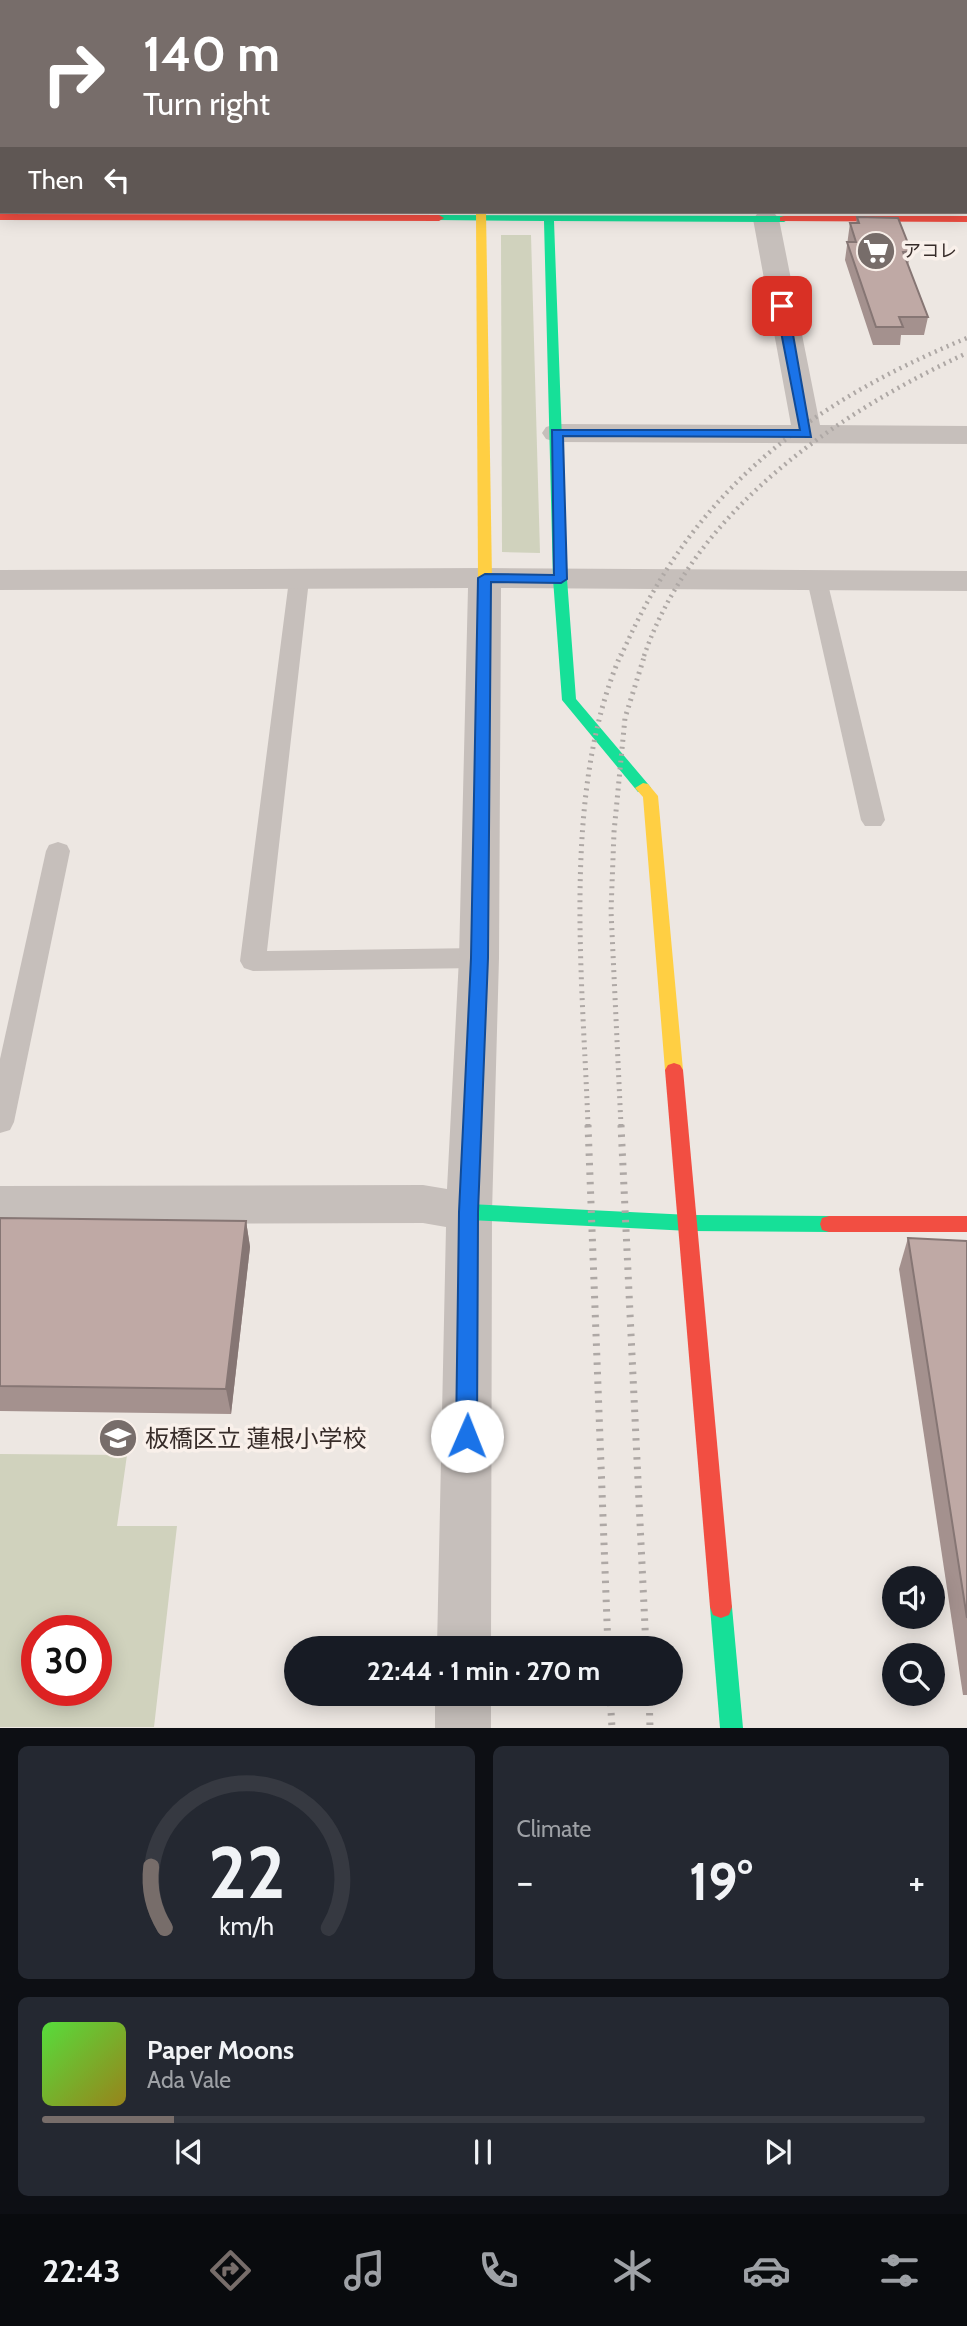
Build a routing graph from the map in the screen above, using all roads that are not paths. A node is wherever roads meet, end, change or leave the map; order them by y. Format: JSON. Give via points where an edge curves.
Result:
{"nodes":[{"id":1,"x":99,"y":214,"type":"edge"},
{"id":2,"x":481,"y":215,"type":"edge"},
{"id":3,"x":0,"y":217,"type":"edge"},
{"id":4,"x":549,"y":218,"type":"junction"},
{"id":5,"x":766,"y":219,"type":"junction"},
{"id":6,"x":967,"y":219,"type":"edge"},
{"id":7,"x":557,"y":433,"type":"junction"},
{"id":8,"x":807,"y":434,"type":"junction"},
{"id":9,"x":967,"y":435,"type":"edge"},
{"id":10,"x":485,"y":578,"type":"junction"},
{"id":11,"x":561,"y":579,"type":"junction"},
{"id":12,"x":0,"y":580,"type":"edge"},
{"id":13,"x":299,"y":580,"type":"junction"},
{"id":14,"x":817,"y":580,"type":"junction"},
{"id":15,"x":967,"y":581,"type":"edge"},
{"id":16,"x":873,"y":821,"type":"dead end"},
{"id":17,"x":58,"y":851,"type":"dead end"},
{"id":18,"x":479,"y":958,"type":"junction"},
{"id":19,"x":0,"y":1122,"type":"edge"},
{"id":20,"x":0,"y":1205,"type":"edge"},
{"id":21,"x":469,"y":1212,"type":"junction"},
{"id":22,"x":690,"y":1223,"type":"junction"},
{"id":23,"x":967,"y":1224,"type":"edge"},
{"id":24,"x":464,"y":1636,"type":"edge"},
{"id":25,"x":463,"y":1706,"type":"edge"},
{"id":26,"x":463,"y":1727,"type":"edge"},
{"id":27,"x":732,"y":1727,"type":"edge"}],
"edges":[{"from":1,"to":2,"type":"street"},
{"from":1,"to":3,"type":"street"},
{"from":2,"to":4,"type":"street"},
{"from":2,"to":10,"type":"street"},
{"from":4,"to":5,"type":"street"},
{"from":4,"to":7,"type":"street"},
{"from":5,"to":6,"type":"street"},
{"from":5,"to":8,"type":"street"},
{"from":7,"to":8,"type":"street"},
{"from":7,"to":11,"type":"street"},
{"from":8,"to":9,"type":"street"},
{"from":10,"to":11,"type":"street"},
{"from":10,"to":13,"type":"street"},
{"from":10,"to":18,"type":"street"},
{"from":11,"to":14,"type":"street"},
{"from":11,"to":22,"type":"street","via":[[569,700],[650,796]]},
{"from":12,"to":13,"type":"street"},
{"from":13,"to":18,"type":"lane","via":[[253,961]]},
{"from":14,"to":15,"type":"street"},
{"from":14,"to":16,"type":"lane"},
{"from":17,"to":19,"type":"lane"},
{"from":18,"to":21,"type":"street"},
{"from":20,"to":21,"type":"street","via":[[423,1204]]},
{"from":21,"to":22,"type":"street"},
{"from":21,"to":24,"type":"street"},
{"from":22,"to":23,"type":"street"},
{"from":22,"to":27,"type":"street"},
{"from":25,"to":26,"type":"street"}]}
